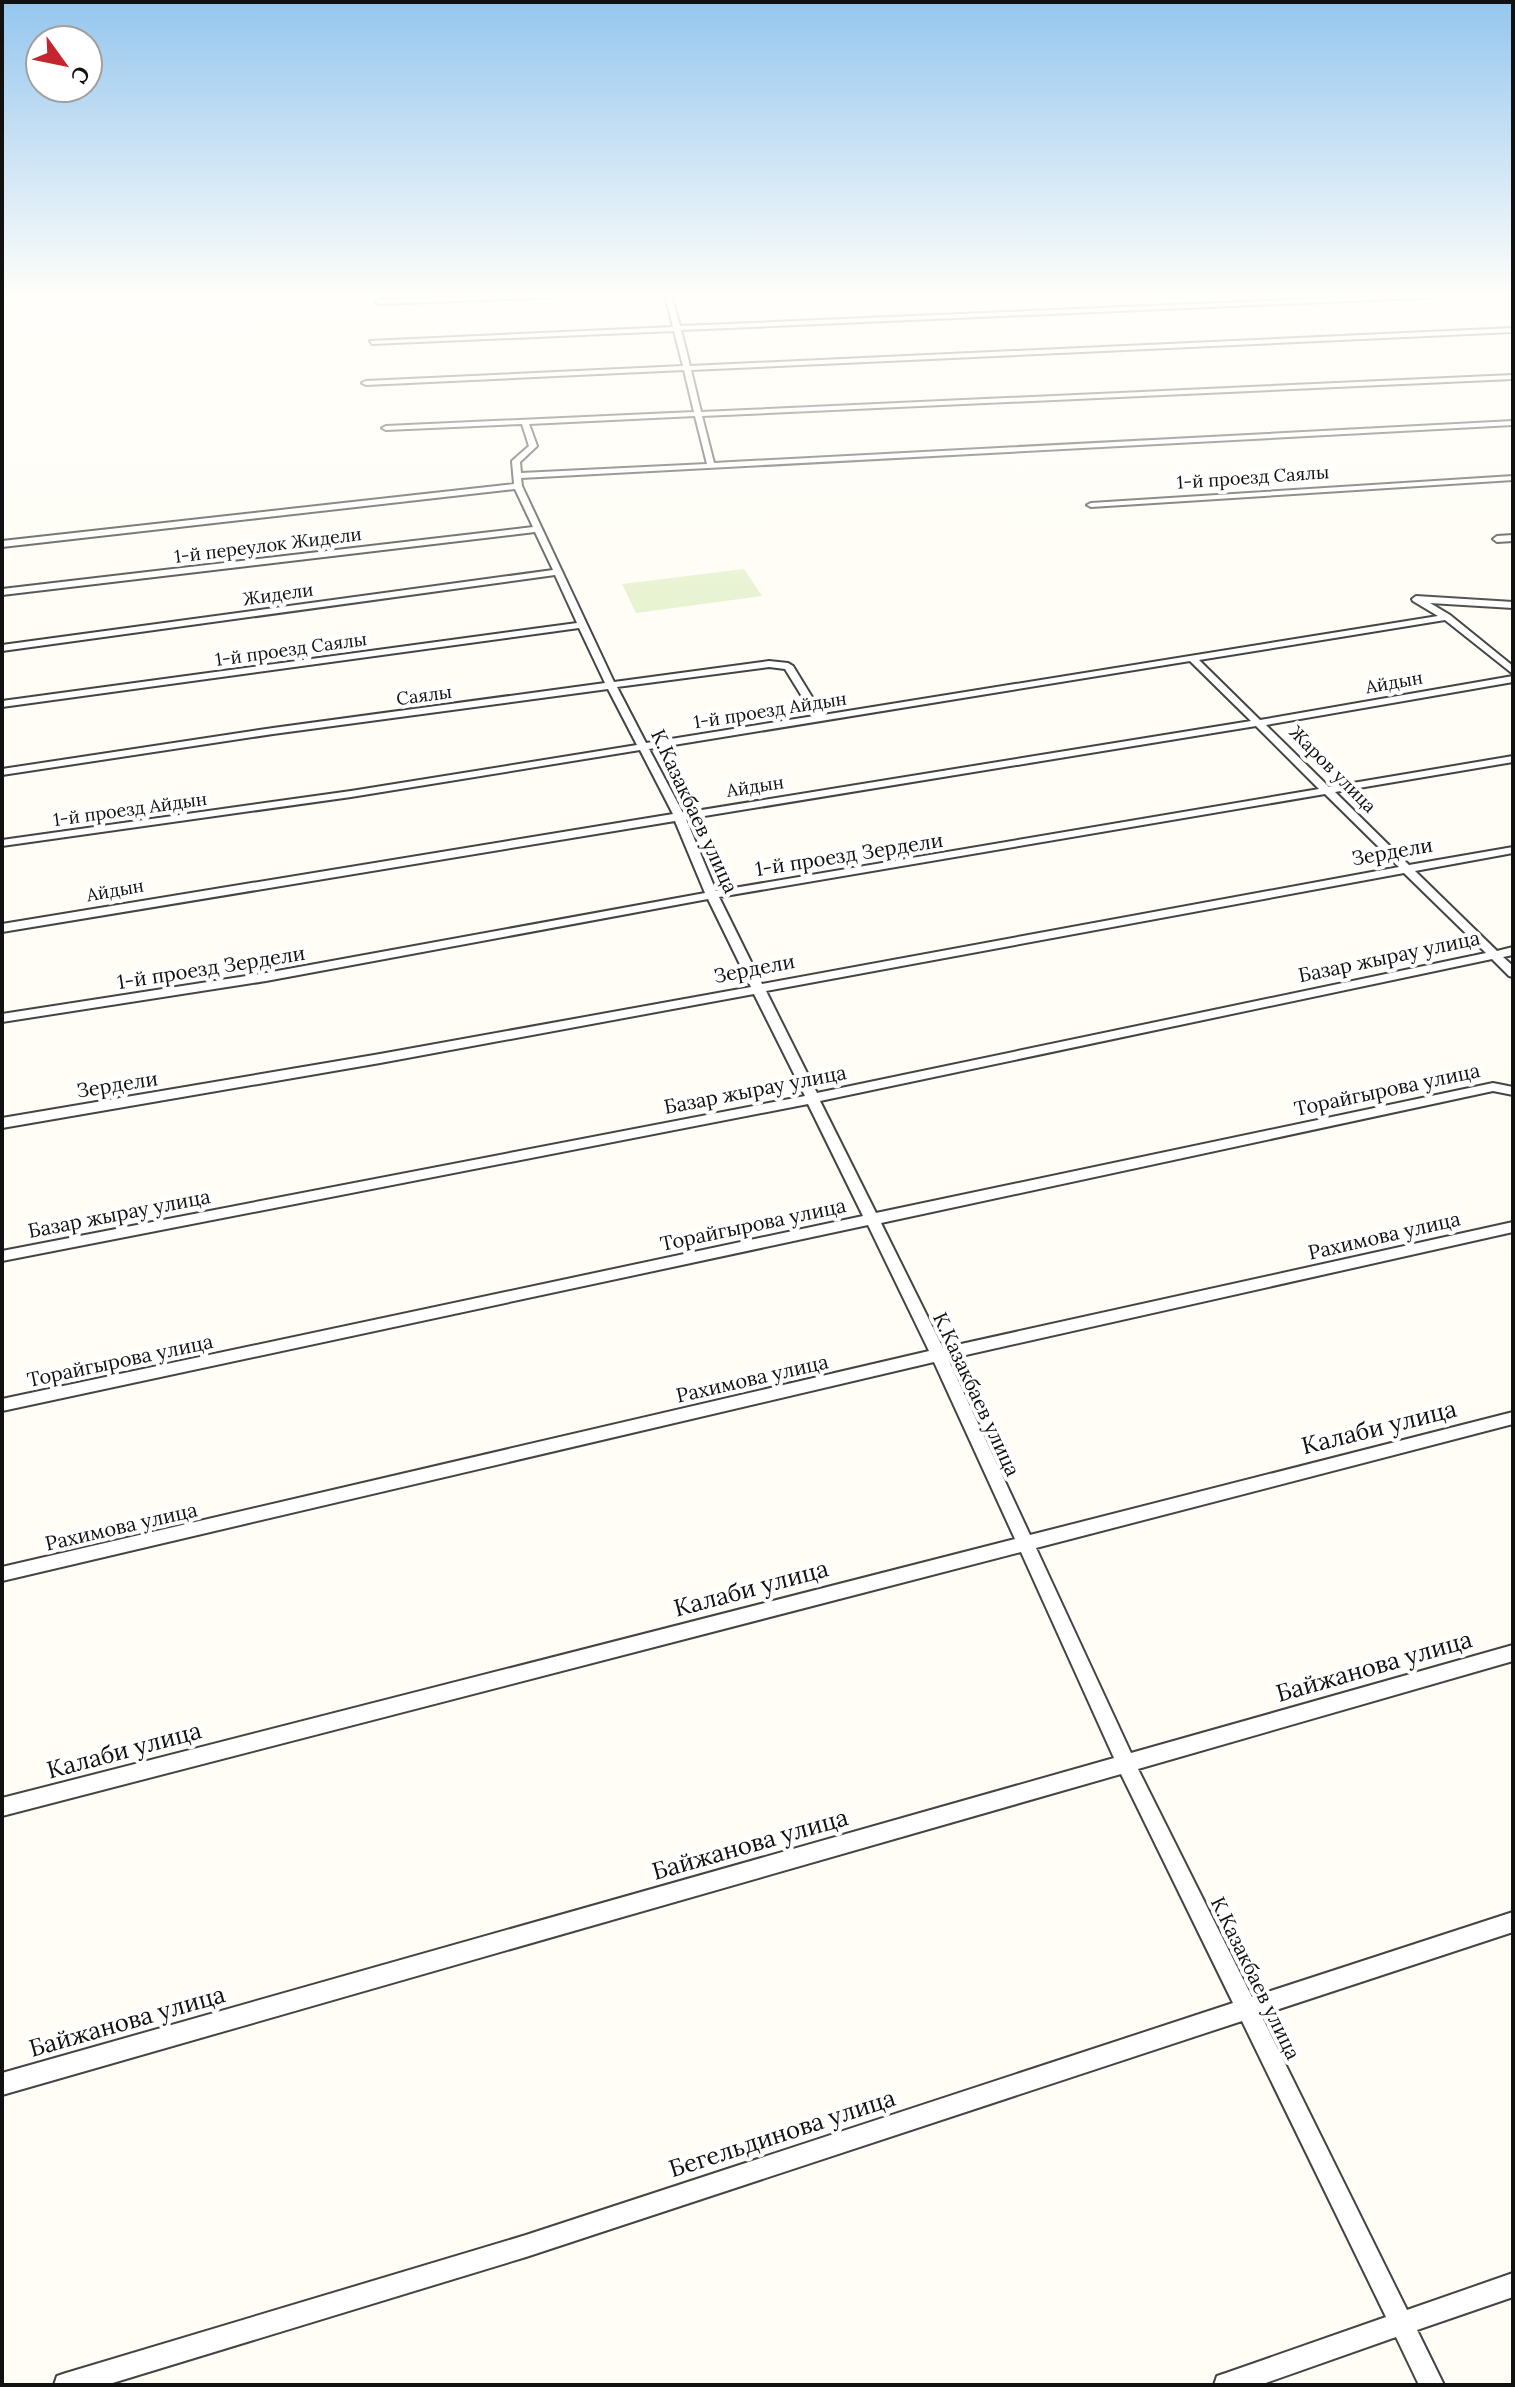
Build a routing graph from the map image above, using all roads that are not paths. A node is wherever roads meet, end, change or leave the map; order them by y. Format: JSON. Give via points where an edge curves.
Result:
{"nodes":[{"id":1,"x":694,"y":405,"type":"edge"},
{"id":2,"x":903,"y":405,"type":"edge"},
{"id":3,"x":697,"y":415,"type":"junction"},
{"id":4,"x":525,"y":423,"type":"junction"},
{"id":5,"x":1513,"y":423,"type":"edge"},
{"id":6,"x":386,"y":428,"type":"dead end"},
{"id":7,"x":711,"y":465,"type":"junction"},
{"id":8,"x":1513,"y":478,"type":"edge"},
{"id":9,"x":517,"y":481,"type":"junction"},
{"id":10,"x":1091,"y":505,"type":"dead end"},
{"id":11,"x":537,"y":529,"type":"junction"},
{"id":12,"x":1513,"y":538,"type":"edge"},
{"id":13,"x":1497,"y":539,"type":"dead end"},
{"id":14,"x":2,"y":544,"type":"edge"},
{"id":15,"x":558,"y":572,"type":"junction"},
{"id":16,"x":2,"y":592,"type":"edge"},
{"id":17,"x":1513,"y":605,"type":"edge"},
{"id":18,"x":1447,"y":617,"type":"junction"},
{"id":19,"x":583,"y":625,"type":"junction"},
{"id":20,"x":2,"y":648,"type":"edge"},
{"id":21,"x":1195,"y":661,"type":"junction"},
{"id":22,"x":1513,"y":671,"type":"edge"},
{"id":23,"x":1513,"y":679,"type":"edge"},
{"id":24,"x":610,"y":684,"type":"junction"},
{"id":25,"x":2,"y":704,"type":"edge"},
{"id":26,"x":821,"y":719,"type":"junction"},
{"id":27,"x":1262,"y":724,"type":"junction"},
{"id":28,"x":642,"y":746,"type":"junction"},
{"id":29,"x":1513,"y":759,"type":"edge"},
{"id":30,"x":2,"y":772,"type":"edge"},
{"id":31,"x":1328,"y":791,"type":"junction"},
{"id":32,"x":679,"y":816,"type":"junction"},
{"id":33,"x":2,"y":843,"type":"edge"},
{"id":34,"x":1513,"y":850,"type":"edge"},
{"id":35,"x":1408,"y":868,"type":"junction"},
{"id":36,"x":712,"y":895,"type":"junction"},
{"id":37,"x":2,"y":928,"type":"edge"},
{"id":38,"x":1513,"y":951,"type":"edge"},
{"id":39,"x":1494,"y":955,"type":"junction"},
{"id":40,"x":1513,"y":973,"type":"edge"},
{"id":41,"x":757,"y":987,"type":"junction"},
{"id":42,"x":2,"y":1018,"type":"edge"},
{"id":43,"x":1513,"y":1091,"type":"edge"},
{"id":44,"x":811,"y":1099,"type":"junction"},
{"id":45,"x":2,"y":1123,"type":"edge"},
{"id":46,"x":869,"y":1220,"type":"junction"},
{"id":47,"x":1513,"y":1227,"type":"edge"},
{"id":48,"x":2,"y":1256,"type":"edge"},
{"id":49,"x":939,"y":1355,"type":"junction"},
{"id":50,"x":2,"y":1405,"type":"edge"},
{"id":51,"x":1513,"y":1418,"type":"edge"},
{"id":52,"x":1024,"y":1541,"type":"junction"},
{"id":53,"x":2,"y":1574,"type":"edge"},
{"id":54,"x":1513,"y":1653,"type":"edge"},
{"id":55,"x":1126,"y":1764,"type":"junction"},
{"id":56,"x":2,"y":1807,"type":"edge"},
{"id":57,"x":1513,"y":1922,"type":"edge"},
{"id":58,"x":1248,"y":2006,"type":"junction"},
{"id":59,"x":2,"y":2084,"type":"edge"},
{"id":60,"x":1513,"y":2285,"type":"edge"},
{"id":61,"x":1405,"y":2325,"type":"junction"},
{"id":62,"x":66,"y":2385,"type":"edge"},
{"id":63,"x":1226,"y":2385,"type":"edge"},
{"id":64,"x":1432,"y":2385,"type":"edge"}],
"edges":[{"from":1,"to":3,"type":"street"},
{"from":2,"to":3,"type":"street"},
{"from":3,"to":4,"type":"street"},
{"from":3,"to":7,"type":"street"},
{"from":4,"to":6,"type":"street"},
{"from":4,"to":9,"type":"street","via":[[533,446],[516,461]]},
{"from":5,"to":7,"type":"street"},
{"from":7,"to":9,"type":"street"},
{"from":8,"to":10,"type":"street","name":"1-й проезд Саялы"},
{"from":9,"to":11,"type":"street","name":"К.Казакбаев улица"},
{"from":9,"to":14,"type":"street"},
{"from":11,"to":15,"type":"street","name":"К.Казакбаев улица"},
{"from":11,"to":16,"type":"street","name":"1-й переулок Жидели"},
{"from":12,"to":13,"type":"street"},
{"from":15,"to":19,"type":"street","name":"К.Казакбаев улица"},
{"from":15,"to":20,"type":"street","name":"Жидели"},
{"from":17,"to":18,"type":"street","via":[[1416,599]]},
{"from":18,"to":21,"type":"street","name":"1-й проезд Айдын"},
{"from":18,"to":22,"type":"street"},
{"from":19,"to":24,"type":"street","name":"К.Казакбаев улица"},
{"from":19,"to":25,"type":"street","name":"1-й проезд Саялы"},
{"from":21,"to":26,"type":"street","name":"1-й проезд Айдын"},
{"from":21,"to":27,"type":"street","name":"Жаров улица"},
{"from":23,"to":27,"type":"street","name":"Айдын"},
{"from":24,"to":26,"type":"street","name":"Саялы","via":[[780,664],[788,666]]},
{"from":24,"to":28,"type":"street","name":"К.Казакбаев улица"},
{"from":24,"to":30,"type":"street","name":"Саялы"},
{"from":26,"to":28,"type":"street","name":"1-й проезд Айдын"},
{"from":27,"to":31,"type":"street","name":"Жаров улица"},
{"from":27,"to":32,"type":"street","name":"Айдын"},
{"from":28,"to":32,"type":"street","name":"К.Казакбаев улица"},
{"from":28,"to":33,"type":"street","name":"1-й проезд Айдын"},
{"from":29,"to":31,"type":"street","name":"1-й проезд Зердели"},
{"from":31,"to":35,"type":"street","name":"Жаров улица"},
{"from":31,"to":36,"type":"street","name":"1-й проезд Зердели"},
{"from":32,"to":36,"type":"street","name":"К.Казакбаев улица"},
{"from":32,"to":37,"type":"street","name":"Айдын"},
{"from":34,"to":35,"type":"street","name":"Зердели"},
{"from":35,"to":39,"type":"street","name":"Жаров улица"},
{"from":35,"to":41,"type":"street","name":"Зердели"},
{"from":36,"to":41,"type":"street","name":"К.Казакбаев улица"},
{"from":36,"to":42,"type":"street","name":"1-й проезд Зердели","via":[[266,977]]},
{"from":38,"to":39,"type":"street","name":"Базар жырау улица"},
{"from":39,"to":40,"type":"street","name":"Жаров улица"},
{"from":39,"to":44,"type":"street","name":"Базар жырау улица"},
{"from":41,"to":44,"type":"street","name":"К.Казакбаев улица"},
{"from":41,"to":45,"type":"street","name":"Зердели","via":[[473,1043]]},
{"from":43,"to":46,"type":"street","name":"Торайгырова улица","via":[[1493,1087]]},
{"from":44,"to":46,"type":"street","name":"К.Казакбаев улица"},
{"from":44,"to":48,"type":"street","name":"Базар жырау улица"},
{"from":46,"to":49,"type":"street","name":"К.Казакбаев улица"},
{"from":46,"to":50,"type":"street","name":"Торайгырова улица"},
{"from":47,"to":49,"type":"street","name":"Рахимова улица"},
{"from":49,"to":52,"type":"street","name":"К.Казакбаев улица"},
{"from":49,"to":53,"type":"street","name":"Рахимова улица"},
{"from":51,"to":52,"type":"street","name":"Калаби улица"},
{"from":52,"to":55,"type":"street","name":"К.Казакбаев улица"},
{"from":52,"to":56,"type":"street","name":"Калаби улица"},
{"from":54,"to":55,"type":"street","name":"Байжанова улица"},
{"from":55,"to":58,"type":"street","name":"К.Казакбаев улица"},
{"from":55,"to":59,"type":"street","name":"Байжанова улица"},
{"from":57,"to":58,"type":"street","name":"Бегельдинова улица"},
{"from":58,"to":61,"type":"street","name":"К.Казакбаев улица"},
{"from":58,"to":62,"type":"street","name":"Бегельдинова улица","via":[[526,2246]]},
{"from":60,"to":61,"type":"street"},
{"from":61,"to":63,"type":"street"},
{"from":61,"to":64,"type":"street","name":"К.Казакбаев улица"}]}
